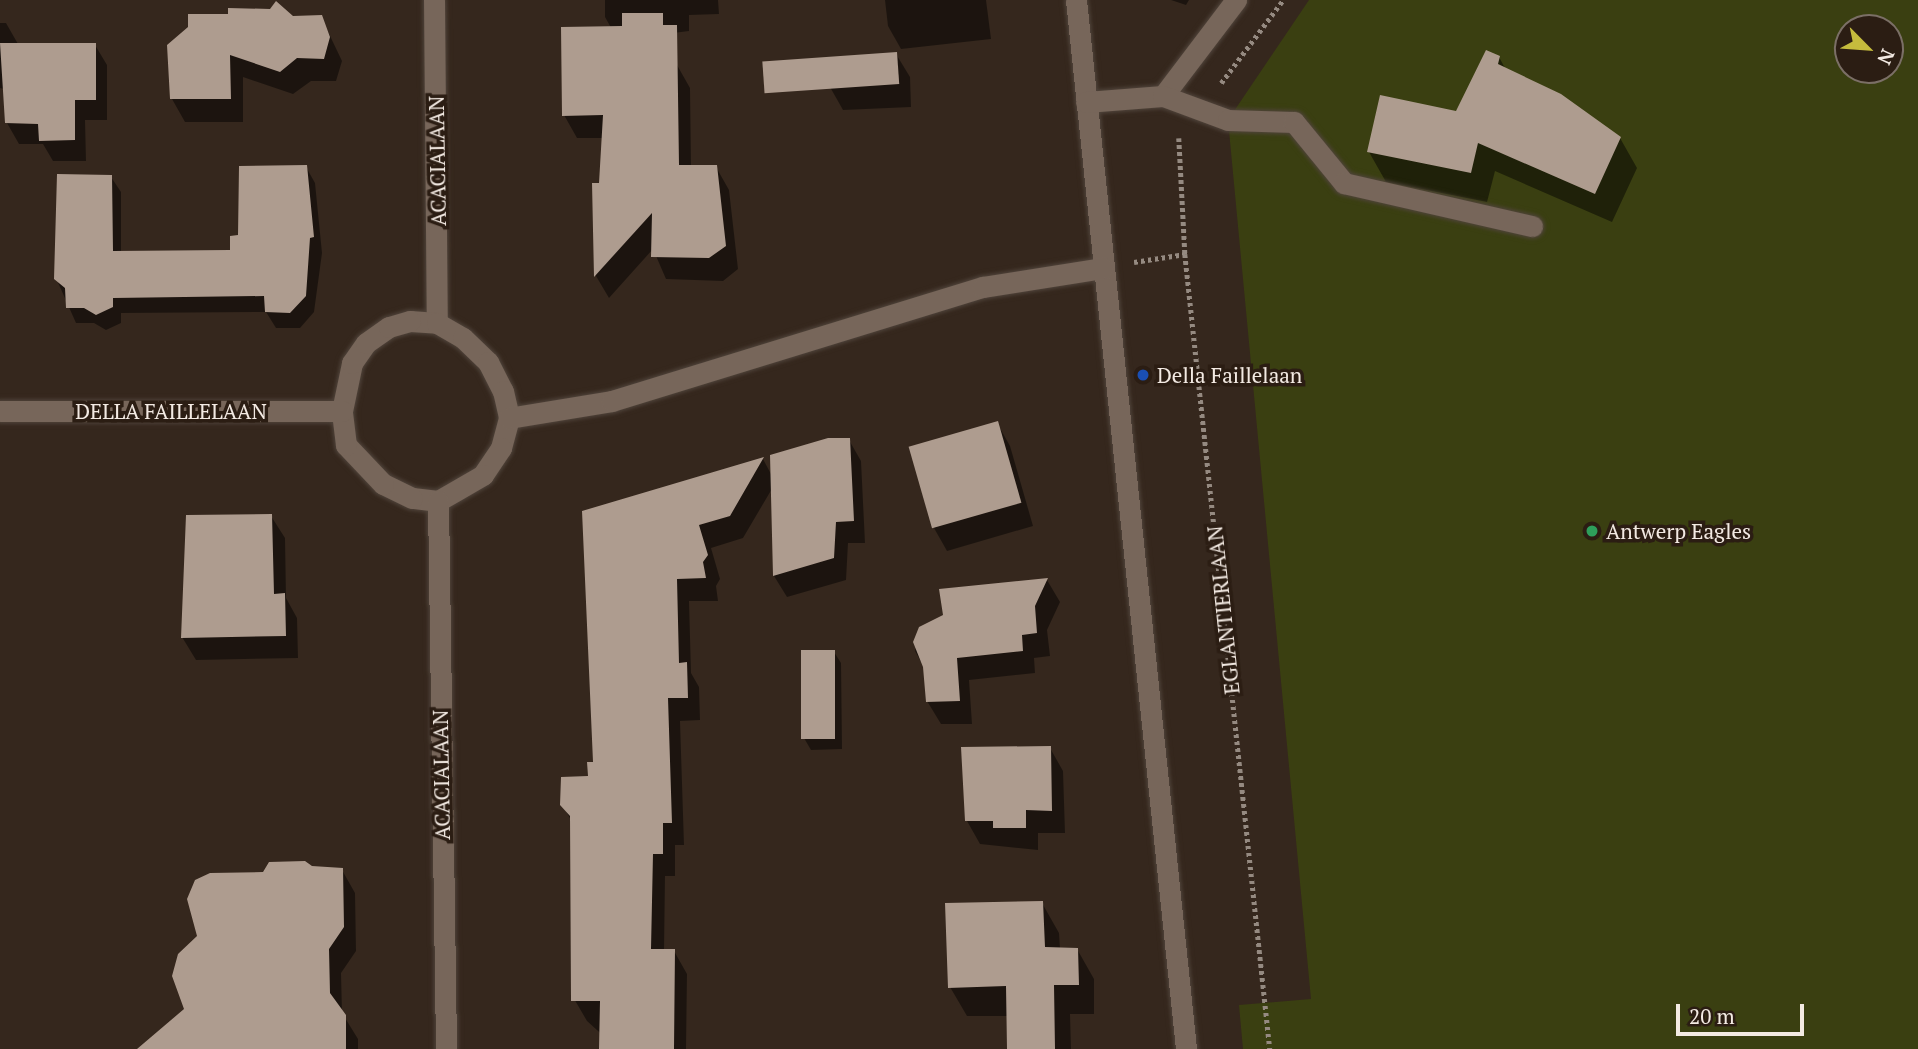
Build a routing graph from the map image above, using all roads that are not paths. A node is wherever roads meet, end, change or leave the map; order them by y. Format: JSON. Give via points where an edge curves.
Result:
{"nodes":[{"id":1,"x":434,"y":0,"type":"edge"},
{"id":2,"x":1076,"y":0,"type":"edge"},
{"id":3,"x":1236,"y":0,"type":"edge"},
{"id":4,"x":1163,"y":96,"type":"junction"},
{"id":5,"x":1086,"y":102,"type":"junction"},
{"id":6,"x":1532,"y":226,"type":"dead end"},
{"id":7,"x":1103,"y":268,"type":"junction"},
{"id":8,"x":437,"y":323,"type":"junction"},
{"id":9,"x":0,"y":411,"type":"edge"},
{"id":10,"x":342,"y":411,"type":"junction"},
{"id":11,"x":509,"y":418,"type":"junction"},
{"id":12,"x":438,"y":501,"type":"junction"},
{"id":13,"x":446,"y":1049,"type":"edge"},
{"id":14,"x":1186,"y":1049,"type":"edge"}],
"edges":[{"from":1,"to":8,"type":"street","name":"ACACIALAAN"},
{"from":2,"to":5,"type":"street"},
{"from":3,"to":4,"type":"street"},
{"from":4,"to":5,"type":"street"},
{"from":4,"to":6,"type":"street","via":[[1228,120],[1294,122],[1344,183]]},
{"from":5,"to":7,"type":"street"},
{"from":7,"to":11,"type":"street","via":[[983,287],[612,401]]},
{"from":7,"to":14,"type":"street"},
{"from":8,"to":10,"type":"street","via":[[410,321],[388,327],[366,342],[344,387]]},
{"from":8,"to":11,"type":"street","via":[[463,338],[488,362],[503,391]]},
{"from":9,"to":10,"type":"street","name":"DELLA FAILLELAAN"},
{"from":10,"to":12,"type":"street","via":[[346,445],[364,468],[412,498]]},
{"from":11,"to":12,"type":"street","via":[[501,448],[483,475]]},
{"from":12,"to":13,"type":"street","name":"ACACIALAAN"}]}
